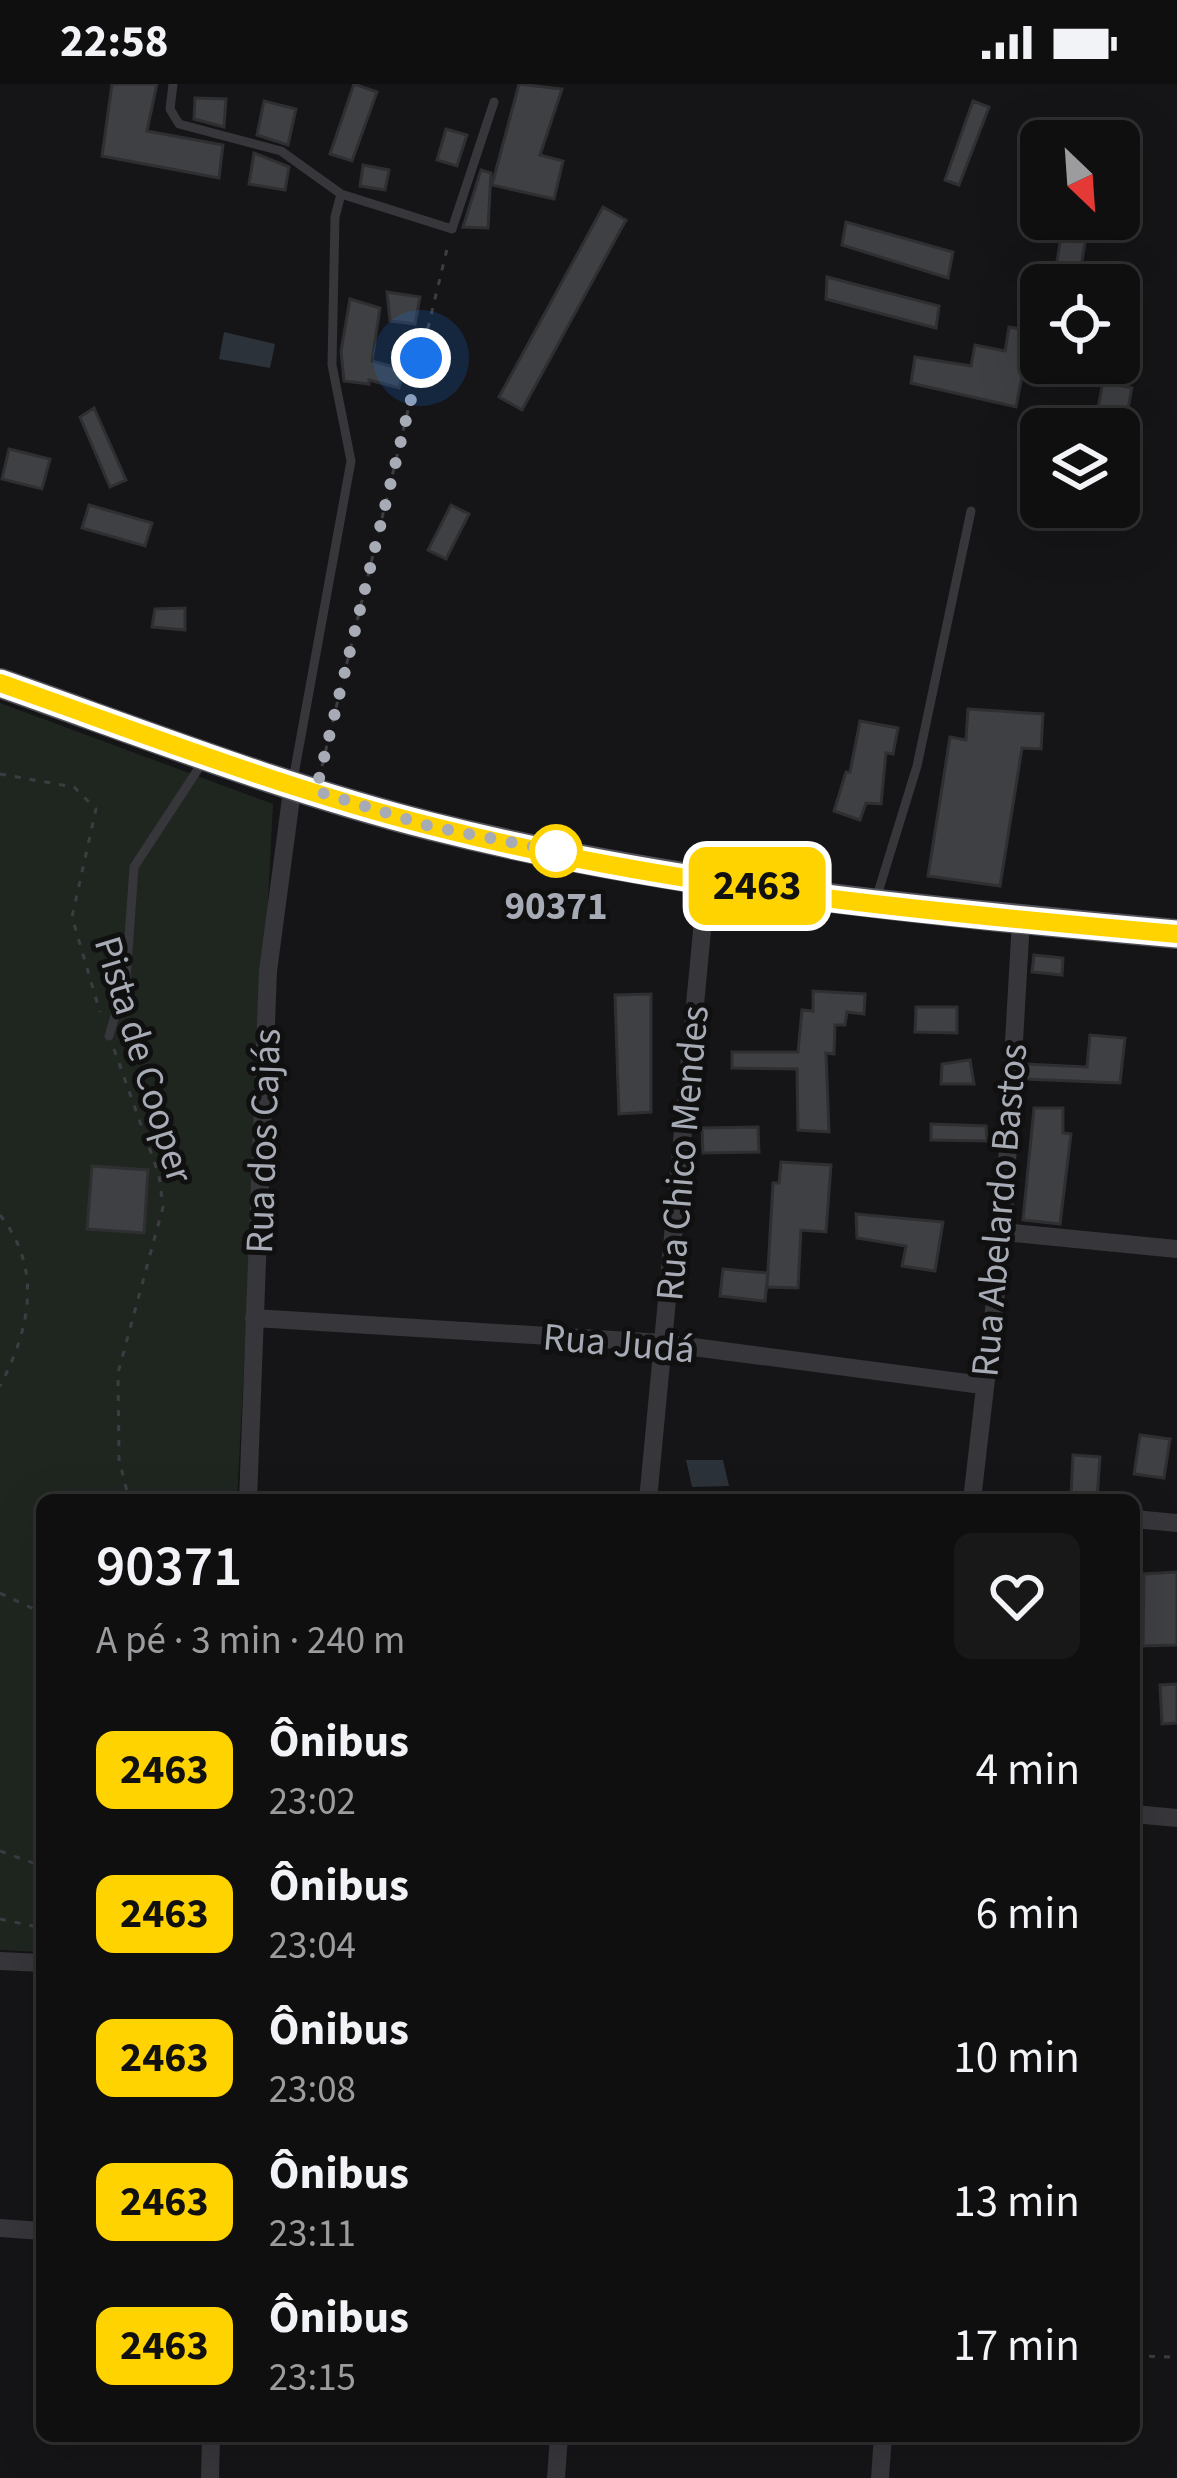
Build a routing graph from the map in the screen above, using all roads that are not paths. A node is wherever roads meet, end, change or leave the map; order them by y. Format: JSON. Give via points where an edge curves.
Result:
{"nodes":[{"id":1,"x":173,"y":84,"type":"edge"},
{"id":2,"x":494,"y":102,"type":"dead end"},
{"id":3,"x":341,"y":194,"type":"junction"},
{"id":4,"x":970,"y":511,"type":"dead end"},
{"id":5,"x":0,"y":683,"type":"edge"},
{"id":6,"x":207,"y":756,"type":"junction"},
{"id":7,"x":304,"y":787,"type":"junction"},
{"id":8,"x":706,"y":878,"type":"junction"},
{"id":9,"x":874,"y":904,"type":"junction"},
{"id":10,"x":1021,"y":920,"type":"junction"},
{"id":11,"x":1177,"y":934,"type":"edge"},
{"id":12,"x":109,"y":1036,"type":"road end"},
{"id":13,"x":1003,"y":1232,"type":"junction"},
{"id":14,"x":1177,"y":1249,"type":"edge"},
{"id":15,"x":254,"y":1318,"type":"junction"},
{"id":16,"x":663,"y":1342,"type":"junction"},
{"id":17,"x":982,"y":1385,"type":"junction"},
{"id":18,"x":248,"y":1494,"type":"edge"},
{"id":19,"x":649,"y":1494,"type":"edge"},
{"id":20,"x":973,"y":1494,"type":"edge"},
{"id":21,"x":1140,"y":1519,"type":"edge"},
{"id":22,"x":1177,"y":1522,"type":"edge"},
{"id":23,"x":1140,"y":1815,"type":"edge"},
{"id":24,"x":1177,"y":1818,"type":"edge"},
{"id":25,"x":0,"y":1961,"type":"edge"},
{"id":26,"x":36,"y":1963,"type":"edge"},
{"id":27,"x":0,"y":2228,"type":"edge"},
{"id":28,"x":36,"y":2230,"type":"edge"},
{"id":29,"x":211,"y":2442,"type":"edge"},
{"id":30,"x":559,"y":2442,"type":"edge"},
{"id":31,"x":883,"y":2442,"type":"edge"},
{"id":32,"x":210,"y":2478,"type":"edge"},
{"id":33,"x":556,"y":2478,"type":"edge"},
{"id":34,"x":880,"y":2478,"type":"edge"}],
"edges":[{"from":1,"to":3,"type":"lane","via":[[170,109],[179,124],[298,158]]},
{"from":2,"to":3,"type":"lane","via":[[452,229]]},
{"from":3,"to":7,"type":"lane","via":[[332,365],[351,461]]},
{"from":4,"to":9,"type":"lane","via":[[922,747]]},
{"from":5,"to":6,"type":"main road"},
{"from":6,"to":7,"type":"main road"},
{"from":6,"to":12,"type":"lane","via":[[134,867],[127,979]]},
{"from":7,"to":8,"type":"main road","via":[[486,839]]},
{"from":7,"to":15,"type":"street","name":"Rua dos Cajás","via":[[268,971]]},
{"from":8,"to":9,"type":"main road"},
{"from":8,"to":16,"type":"street","name":"Rua Chico Mendes"},
{"from":9,"to":10,"type":"main road"},
{"from":10,"to":11,"type":"main road"},
{"from":10,"to":13,"type":"street","name":"Rua Abelardo Bastos"},
{"from":13,"to":14,"type":"street"},
{"from":13,"to":17,"type":"street","name":"Rua Abelardo Bastos"},
{"from":15,"to":16,"type":"street","name":"Rua Judá"},
{"from":15,"to":18,"type":"street","name":"Rua dos Cajás"},
{"from":16,"to":17,"type":"street","name":"Rua Judá"},
{"from":16,"to":19,"type":"street","name":"Rua Chico Mendes"},
{"from":17,"to":20,"type":"street","name":"Rua Abelardo Bastos"},
{"from":21,"to":22,"type":"street"},
{"from":23,"to":24,"type":"street"},
{"from":25,"to":26,"type":"street"},
{"from":27,"to":28,"type":"street"},
{"from":29,"to":32,"type":"street"},
{"from":30,"to":33,"type":"street"},
{"from":31,"to":34,"type":"street"}]}
